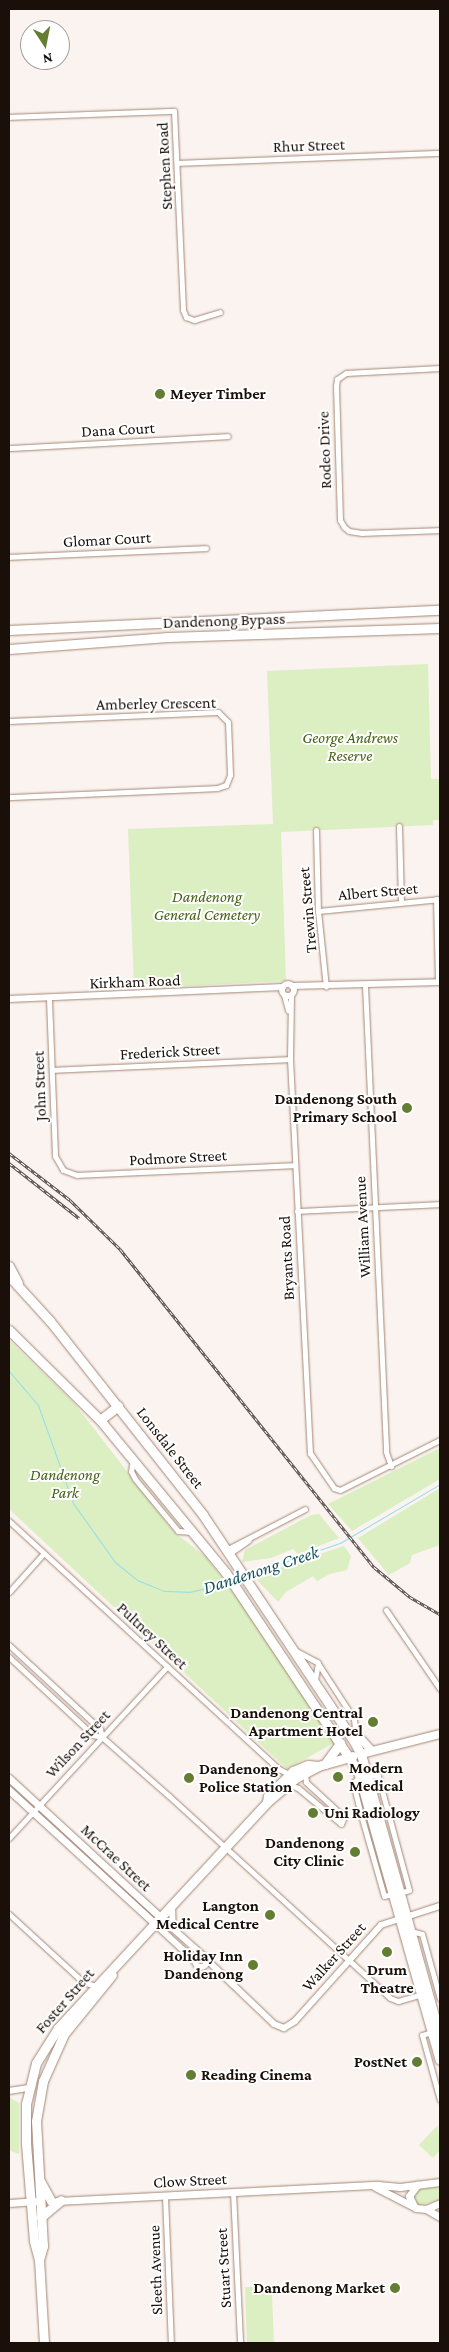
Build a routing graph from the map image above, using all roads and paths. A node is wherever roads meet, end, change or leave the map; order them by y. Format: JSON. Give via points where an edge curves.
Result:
{"nodes":[{"id":1,"x":9,"y":117,"type":"edge"},
{"id":2,"x":440,"y":153,"type":"edge"},
{"id":3,"x":178,"y":163,"type":"junction"},
{"id":4,"x":220,"y":312,"type":"dead end"},
{"id":5,"x":440,"y":368,"type":"edge"},
{"id":6,"x":228,"y":436,"type":"dead end"},
{"id":7,"x":9,"y":448,"type":"edge"},
{"id":8,"x":440,"y":530,"type":"edge"},
{"id":9,"x":206,"y":548,"type":"dead end"},
{"id":10,"x":9,"y":557,"type":"edge"},
{"id":11,"x":440,"y":610,"type":"edge"},
{"id":12,"x":440,"y":628,"type":"edge"},
{"id":13,"x":9,"y":630,"type":"edge"},
{"id":14,"x":9,"y":649,"type":"edge"},
{"id":15,"x":9,"y":721,"type":"edge"},
{"id":16,"x":9,"y":797,"type":"edge"},
{"id":17,"x":399,"y":826,"type":"dead end"},
{"id":18,"x":316,"y":830,"type":"dead end"},
{"id":19,"x":438,"y":899,"type":"edge"},
{"id":20,"x":401,"y":901,"type":"junction"},
{"id":21,"x":318,"y":911,"type":"junction"},
{"id":22,"x":439,"y":982,"type":"edge"},
{"id":23,"x":365,"y":985,"type":"junction"},
{"id":24,"x":326,"y":987,"type":"junction"},
{"id":25,"x":287,"y":992,"type":"junction"},
{"id":26,"x":9,"y":999,"type":"edge"},
{"id":27,"x":48,"y":999,"type":"junction"},
{"id":28,"x":9,"y":1004,"type":"edge"},
{"id":29,"x":290,"y":1059,"type":"junction"},
{"id":30,"x":52,"y":1070,"type":"junction"},
{"id":31,"x":295,"y":1165,"type":"junction"},
{"id":32,"x":63,"y":1170,"type":"joint"},
{"id":33,"x":440,"y":1204,"type":"edge"},
{"id":34,"x":374,"y":1207,"type":"junction"},
{"id":35,"x":297,"y":1211,"type":"junction"},
{"id":36,"x":9,"y":1266,"type":"edge"},
{"id":37,"x":9,"y":1276,"type":"edge"},
{"id":38,"x":19,"y":1286,"type":"junction"},
{"id":39,"x":9,"y":1330,"type":"edge"},
{"id":40,"x":118,"y":1406,"type":"junction"},
{"id":41,"x":100,"y":1420,"type":"junction"},
{"id":42,"x":440,"y":1440,"type":"edge"},
{"id":43,"x":390,"y":1466,"type":"junction"},
{"id":44,"x":304,"y":1509,"type":"dead end"},
{"id":45,"x":9,"y":1521,"type":"edge"},
{"id":46,"x":227,"y":1552,"type":"junction"},
{"id":47,"x":44,"y":1553,"type":"junction"},
{"id":48,"x":214,"y":1559,"type":"junction"},
{"id":49,"x":9,"y":1592,"type":"edge"},
{"id":50,"x":386,"y":1610,"type":"dead end"},
{"id":51,"x":9,"y":1646,"type":"edge"},
{"id":52,"x":293,"y":1650,"type":"junction"},
{"id":53,"x":9,"y":1658,"type":"edge"},
{"id":54,"x":318,"y":1663,"type":"junction"},
{"id":55,"x":166,"y":1667,"type":"junction"},
{"id":56,"x":315,"y":1684,"type":"junction"},
{"id":57,"x":440,"y":1689,"type":"edge"},
{"id":58,"x":438,"y":1732,"type":"edge"},
{"id":59,"x":349,"y":1734,"type":"junction"},
{"id":60,"x":102,"y":1737,"type":"junction"},
{"id":61,"x":340,"y":1743,"type":"junction"},
{"id":62,"x":372,"y":1751,"type":"junction"},
{"id":63,"x":361,"y":1754,"type":"junction"},
{"id":64,"x":349,"y":1758,"type":"junction"},
{"id":65,"x":321,"y":1765,"type":"junction"},
{"id":66,"x":305,"y":1774,"type":"junction"},
{"id":67,"x":363,"y":1776,"type":"junction"},
{"id":68,"x":9,"y":1778,"type":"edge"},
{"id":69,"x":287,"y":1779,"type":"junction"},
{"id":70,"x":9,"y":1790,"type":"edge"},
{"id":71,"x":39,"y":1806,"type":"junction"},
{"id":72,"x":32,"y":1812,"type":"junction"},
{"id":73,"x":9,"y":1838,"type":"edge"},
{"id":74,"x":224,"y":1848,"type":"junction"},
{"id":75,"x":397,"y":1893,"type":"junction"},
{"id":76,"x":172,"y":1905,"type":"junction"},
{"id":77,"x":440,"y":1906,"type":"edge"},
{"id":78,"x":9,"y":1914,"type":"edge"},
{"id":79,"x":145,"y":1915,"type":"junction"},
{"id":80,"x":404,"y":1917,"type":"junction"},
{"id":81,"x":158,"y":1921,"type":"junction"},
{"id":82,"x":173,"y":1929,"type":"junction"},
{"id":83,"x":411,"y":1932,"type":"junction"},
{"id":84,"x":147,"y":1933,"type":"junction"},
{"id":85,"x":206,"y":1958,"type":"junction"},
{"id":86,"x":349,"y":1960,"type":"junction"},
{"id":87,"x":195,"y":1961,"type":"junction"},
{"id":88,"x":202,"y":1967,"type":"junction"},
{"id":89,"x":114,"y":1970,"type":"junction"},
{"id":90,"x":215,"y":1971,"type":"junction"},
{"id":91,"x":83,"y":1982,"type":"junction"},
{"id":92,"x":96,"y":1986,"type":"junction"},
{"id":93,"x":88,"y":1994,"type":"junction"},
{"id":94,"x":425,"y":1994,"type":"junction"},
{"id":95,"x":440,"y":1999,"type":"edge"},
{"id":96,"x":284,"y":2028,"type":"joint"},
{"id":97,"x":436,"y":2034,"type":"edge"},
{"id":98,"x":42,"y":2052,"type":"junction"},
{"id":99,"x":53,"y":2057,"type":"junction"},
{"id":100,"x":440,"y":2060,"type":"edge"},
{"id":101,"x":28,"y":2088,"type":"junction"},
{"id":102,"x":9,"y":2091,"type":"edge"},
{"id":103,"x":440,"y":2100,"type":"edge"},
{"id":104,"x":38,"y":2179,"type":"junction"},
{"id":105,"x":440,"y":2182,"type":"edge"},
{"id":106,"x":418,"y":2184,"type":"junction"},
{"id":107,"x":372,"y":2186,"type":"junction"},
{"id":108,"x":233,"y":2192,"type":"junction"},
{"id":109,"x":165,"y":2196,"type":"junction"},
{"id":110,"x":61,"y":2200,"type":"junction"},
{"id":111,"x":40,"y":2201,"type":"junction"},
{"id":112,"x":51,"y":2201,"type":"junction"},
{"id":113,"x":31,"y":2202,"type":"junction"},
{"id":114,"x":9,"y":2203,"type":"edge"},
{"id":115,"x":440,"y":2203,"type":"edge"},
{"id":116,"x":416,"y":2208,"type":"junction"},
{"id":117,"x":426,"y":2209,"type":"junction"},
{"id":118,"x":41,"y":2217,"type":"junction"},
{"id":119,"x":440,"y":2217,"type":"edge"},
{"id":120,"x":39,"y":2260,"type":"junction"},
{"id":121,"x":44,"y":2343,"type":"edge"},
{"id":122,"x":171,"y":2343,"type":"edge"},
{"id":123,"x":240,"y":2343,"type":"edge"}],
"edges":[{"from":1,"to":3,"type":"street","name":"Stephen Road","via":[[174,112]]},
{"from":2,"to":3,"type":"street","name":"Rhur Street"},
{"from":3,"to":4,"type":"street","name":"Stephen Road","via":[[183,310],[186,317],[194,320]]},
{"from":5,"to":8,"type":"street","name":"Rodeo Drive","via":[[346,373],[337,379],[336,386],[340,520],[344,527],[362,533]]},
{"from":6,"to":7,"type":"street","name":"Dana Court"},
{"from":9,"to":10,"type":"street","name":"Glomar Court"},
{"from":11,"to":13,"type":"highway","name":"Dandenong Bypass"},
{"from":12,"to":14,"type":"highway","name":"Dandenong Bypass","via":[[168,637]]},
{"from":15,"to":16,"type":"street","name":"Amberley Crescent","via":[[218,712],[228,722],[230,776],[226,785],[217,788]]},
{"from":17,"to":20,"type":"street"},
{"from":18,"to":21,"type":"street","name":"Trewin Street"},
{"from":19,"to":20,"type":"street","name":"Albert Street"},
{"from":19,"to":22,"type":"street"},
{"from":20,"to":21,"type":"street","name":"Albert Street"},
{"from":21,"to":24,"type":"street","name":"Trewin Street"},
{"from":22,"to":23,"type":"street","name":"Kirkham Road"},
{"from":23,"to":24,"type":"street","name":"Kirkham Road"},
{"from":23,"to":34,"type":"street","name":"William Avenue"},
{"from":24,"to":25,"type":"street","name":"Kirkham Road"},
{"from":25,"to":27,"type":"street","name":"Kirkham Road","via":[[263,990]]},
{"from":25,"to":29,"type":"street","name":"Bryants Road"},
{"from":26,"to":27,"type":"street","name":"Kirkham Road"},
{"from":27,"to":28,"type":"street"},
{"from":27,"to":30,"type":"street","name":"John Street"},
{"from":29,"to":30,"type":"street","name":"Frederick Street"},
{"from":29,"to":31,"type":"street","name":"Bryants Road"},
{"from":30,"to":32,"type":"street","name":"John Street","via":[[56,1156]]},
{"from":31,"to":32,"type":"street","name":"Podmore Street","via":[[77,1175]]},
{"from":31,"to":35,"type":"street","name":"Bryants Road"},
{"from":33,"to":34,"type":"street"},
{"from":34,"to":35,"type":"street"},
{"from":34,"to":43,"type":"street","name":"William Avenue","via":[[386,1452]]},
{"from":35,"to":43,"type":"street","name":"Bryants Road","via":[[309,1451],[337,1490]]},
{"from":36,"to":38,"type":"highway"},
{"from":37,"to":38,"type":"highway","name":"Lonsdale Street"},
{"from":38,"to":40,"type":"highway","name":"Lonsdale Street"},
{"from":39,"to":41,"type":"highway"},
{"from":40,"to":41,"type":"highway"},
{"from":40,"to":46,"type":"highway","name":"Lonsdale Street","via":[[193,1502]]},
{"from":41,"to":48,"type":"highway"},
{"from":42,"to":43,"type":"street"},
{"from":44,"to":46,"type":"street"},
{"from":45,"to":47,"type":"street","name":"Pultney Street"},
{"from":46,"to":48,"type":"highway"},
{"from":46,"to":52,"type":"highway","name":"Lonsdale Street"},
{"from":47,"to":49,"type":"street"},
{"from":47,"to":55,"type":"street","name":"Pultney Street"},
{"from":48,"to":61,"type":"highway","via":[[239,1591]]},
{"from":50,"to":57,"type":"street"},
{"from":51,"to":60,"type":"street","via":[[100,1728]]},
{"from":52,"to":54,"type":"street","name":"Lonsdale Street"},
{"from":52,"to":56,"type":"highway","name":"Lonsdale Street"},
{"from":53,"to":60,"type":"street","via":[[93,1735]]},
{"from":54,"to":56,"type":"street"},
{"from":54,"to":59,"type":"street","name":"Lonsdale Street","via":[[354,1719],[355,1728]]},
{"from":55,"to":60,"type":"street","name":"Wilson Street"},
{"from":55,"to":69,"type":"street","name":"Pultney Street"},
{"from":56,"to":59,"type":"highway","name":"Lonsdale Street"},
{"from":58,"to":62,"type":"main road","name":"Foster Street"},
{"from":59,"to":62,"type":"main road","via":[[359,1737]]},
{"from":59,"to":63,"type":"highway"},
{"from":60,"to":71,"type":"street","name":"Wilson Street"},
{"from":60,"to":74,"type":"street"},
{"from":61,"to":64,"type":"highway"},
{"from":61,"to":65,"type":"highway"},
{"from":62,"to":63,"type":"main road","name":"Foster Street"},
{"from":63,"to":64,"type":"highway","name":"Foster Street"},
{"from":63,"to":67,"type":"highway"},
{"from":64,"to":65,"type":"highway","name":"Foster Street"},
{"from":64,"to":67,"type":"highway"},
{"from":65,"to":66,"type":"highway","name":"Foster Street"},
{"from":65,"to":69,"type":"highway","name":"Foster Street","via":[[308,1765]]},
{"from":66,"to":69,"type":"highway","name":"Foster Street"},
{"from":66,"to":69,"type":"street","name":"Pultney Street","via":[[306,1782],[344,1817],[342,1824]]},
{"from":67,"to":75,"type":"highway"},
{"from":67,"to":75,"type":"street","via":[[378,1776],[409,1890]]},
{"from":68,"to":71,"type":"main road","name":"McCrae Street"},
{"from":69,"to":74,"type":"highway","name":"Foster Street"},
{"from":70,"to":72,"type":"main road","name":"McCrae Street"},
{"from":71,"to":72,"type":"street","name":"Wilson Street"},
{"from":71,"to":81,"type":"main road","name":"McCrae Street"},
{"from":72,"to":73,"type":"street","name":"Wilson Street"},
{"from":72,"to":79,"type":"main road","name":"McCrae Street"},
{"from":74,"to":76,"type":"highway","name":"Foster Street"},
{"from":74,"to":86,"type":"street"},
{"from":75,"to":80,"type":"highway"},
{"from":76,"to":81,"type":"highway","name":"Foster Street"},
{"from":76,"to":82,"type":"street"},
{"from":77,"to":80,"type":"street","name":"Walker Street"},
{"from":78,"to":91,"type":"street"},
{"from":79,"to":81,"type":"main road","name":"McCrae Street"},
{"from":79,"to":84,"type":"main road"},
{"from":80,"to":83,"type":"highway"},
{"from":80,"to":86,"type":"street","name":"Walker Street","via":[[381,1925]]},
{"from":80,"to":94,"type":"highway"},
{"from":81,"to":82,"type":"street","name":"McCrae Street"},
{"from":81,"to":84,"type":"highway","name":"Foster Street"},
{"from":81,"to":87,"type":"street","name":"McCrae Street"},
{"from":82,"to":85,"type":"street","name":"McCrae Street"},
{"from":83,"to":94,"type":"highway"},
{"from":83,"to":95,"type":"street","via":[[422,1934]]},
{"from":84,"to":89,"type":"highway","name":"Foster Street"},
{"from":85,"to":87,"type":"street","via":[[199,1956]]},
{"from":85,"to":88,"type":"street"},
{"from":85,"to":90,"type":"street","name":"McCrae Street"},
{"from":86,"to":94,"type":"street","via":[[393,2000]]},
{"from":86,"to":96,"type":"street","name":"Walker Street","via":[[295,2021]]},
{"from":87,"to":88,"type":"street","name":"McCrae Street"},
{"from":88,"to":90,"type":"street","name":"McCrae Street"},
{"from":89,"to":92,"type":"highway","name":"Foster Street"},
{"from":89,"to":99,"type":"highway","name":"Foster Street","via":[[110,1980],[64,2034]]},
{"from":90,"to":96,"type":"street","name":"McCrae Street","via":[[274,2024]]},
{"from":91,"to":92,"type":"street"},
{"from":91,"to":93,"type":"street"},
{"from":92,"to":93,"type":"highway","name":"Foster Street"},
{"from":93,"to":98,"type":"highway","name":"Foster Street"},
{"from":94,"to":97,"type":"highway"},
{"from":97,"to":100,"type":"highway"},
{"from":97,"to":103,"type":"street","via":[[422,2035]]},
{"from":98,"to":99,"type":"highway"},
{"from":98,"to":101,"type":"highway","name":"Foster Street"},
{"from":99,"to":104,"type":"highway","name":"Foster Street","via":[[38,2102]]},
{"from":101,"to":102,"type":"street"},
{"from":101,"to":113,"type":"highway","name":"Foster Street","via":[[26,2133]]},
{"from":104,"to":111,"type":"highway","name":"Foster Street"},
{"from":104,"to":112,"type":"highway"},
{"from":105,"to":106,"type":"main road","name":"Clow Street"},
{"from":106,"to":107,"type":"main road","name":"Clow Street"},
{"from":106,"to":116,"type":"main road","via":[[409,2196]]},
{"from":107,"to":108,"type":"main road","name":"Clow Street"},
{"from":107,"to":116,"type":"main road","name":"Clow Street"},
{"from":108,"to":109,"type":"main road","name":"Clow Street"},
{"from":108,"to":123,"type":"street","name":"Stuart Street"},
{"from":109,"to":110,"type":"main road","name":"Clow Street"},
{"from":109,"to":122,"type":"street","name":"Sleeth Avenue"},
{"from":110,"to":112,"type":"main road","name":"Clow Street"},
{"from":110,"to":118,"type":"highway"},
{"from":111,"to":112,"type":"main road","name":"Clow Street"},
{"from":111,"to":113,"type":"main road","name":"Clow Street"},
{"from":111,"to":118,"type":"highway","name":"Foster Street"},
{"from":113,"to":114,"type":"main road","name":"Clow Street"},
{"from":113,"to":120,"type":"highway","name":"Foster Street","via":[[35,2251]]},
{"from":115,"to":117,"type":"main road","name":"Clow Street"},
{"from":116,"to":117,"type":"main road","name":"Clow Street"},
{"from":117,"to":119,"type":"main road"},
{"from":118,"to":120,"type":"highway","name":"Foster Street","via":[[43,2246]]},
{"from":120,"to":121,"type":"highway"}]}
